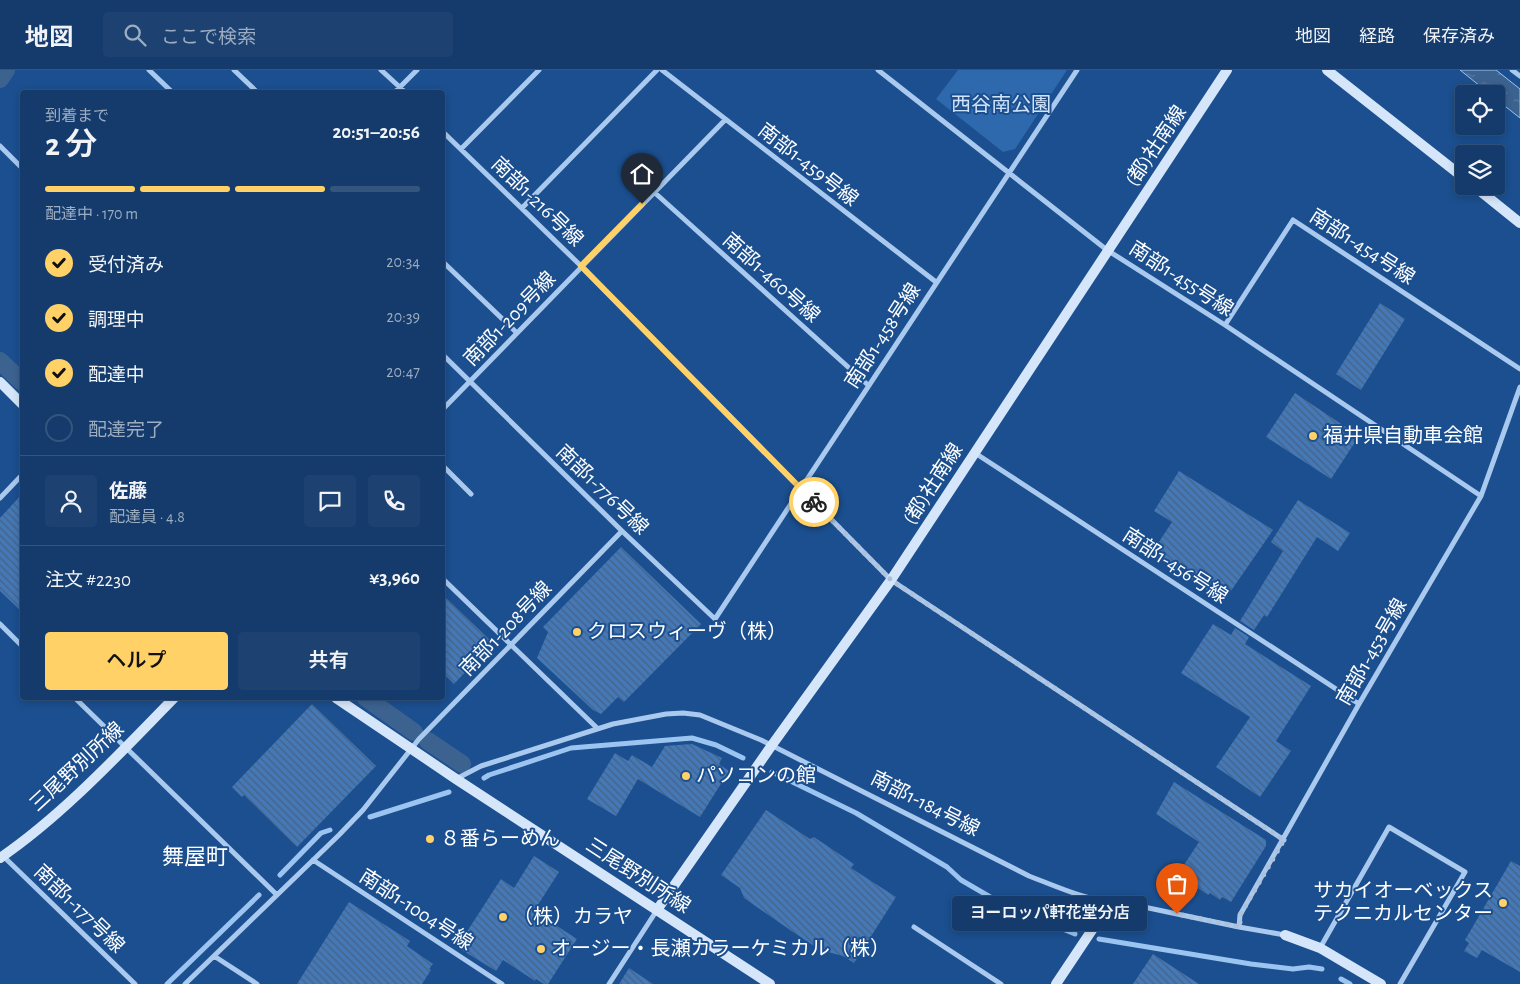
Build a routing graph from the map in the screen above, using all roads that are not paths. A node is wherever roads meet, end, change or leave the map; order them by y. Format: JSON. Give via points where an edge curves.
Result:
{"nodes":[{"id":1,"x":149,"y":70,"type":"edge"},
{"id":2,"x":234,"y":70,"type":"edge"},
{"id":3,"x":381,"y":70,"type":"edge"},
{"id":4,"x":417,"y":70,"type":"edge"},
{"id":5,"x":539,"y":70,"type":"edge"},
{"id":6,"x":657,"y":70,"type":"edge"},
{"id":7,"x":662,"y":70,"type":"edge"},
{"id":8,"x":878,"y":70,"type":"edge"},
{"id":9,"x":1077,"y":70,"type":"edge"},
{"id":10,"x":1227,"y":70,"type":"edge"},
{"id":11,"x":1327,"y":70,"type":"edge"},
{"id":12,"x":1512,"y":70,"type":"edge"},
{"id":13,"x":1520,"y":76,"type":"edge"},
{"id":14,"x":400,"y":88,"type":"junction"},
{"id":15,"x":170,"y":90,"type":"edge"},
{"id":16,"x":255,"y":90,"type":"edge"},
{"id":17,"x":398,"y":90,"type":"edge"},
{"id":18,"x":725,"y":120,"type":"junction"},
{"id":19,"x":445,"y":134,"type":"edge"},
{"id":20,"x":0,"y":146,"type":"edge"},
{"id":21,"x":461,"y":149,"type":"junction"},
{"id":22,"x":20,"y":166,"type":"edge"},
{"id":23,"x":1455,"y":171,"type":"edge"},
{"id":24,"x":1008,"y":173,"type":"junction"},
{"id":25,"x":654,"y":192,"type":"junction"},
{"id":26,"x":1485,"y":195,"type":"edge"},
{"id":27,"x":522,"y":208,"type":"junction"},
{"id":28,"x":1520,"y":223,"type":"edge"},
{"id":29,"x":1108,"y":250,"type":"junction"},
{"id":30,"x":445,"y":263,"type":"edge"},
{"id":31,"x":581,"y":266,"type":"junction"},
{"id":32,"x":936,"y":282,"type":"junction"},
{"id":33,"x":1225,"y":325,"type":"junction"},
{"id":34,"x":517,"y":333,"type":"junction"},
{"id":35,"x":445,"y":357,"type":"edge"},
{"id":36,"x":1520,"y":368,"type":"edge"},
{"id":37,"x":470,"y":381,"type":"junction"},
{"id":38,"x":0,"y":382,"type":"edge"},
{"id":39,"x":868,"y":385,"type":"junction"},
{"id":40,"x":1520,"y":387,"type":"edge"},
{"id":41,"x":20,"y":402,"type":"edge"},
{"id":42,"x":445,"y":407,"type":"edge"},
{"id":43,"x":975,"y":452,"type":"junction"},
{"id":44,"x":445,"y":468,"type":"edge"},
{"id":45,"x":20,"y":477,"type":"edge"},
{"id":46,"x":800,"y":488,"type":"junction"},
{"id":47,"x":471,"y":494,"type":"dead end"},
{"id":48,"x":1480,"y":496,"type":"junction"},
{"id":49,"x":0,"y":498,"type":"edge"},
{"id":50,"x":622,"y":531,"type":"junction"},
{"id":51,"x":891,"y":580,"type":"junction"},
{"id":52,"x":445,"y":581,"type":"edge"},
{"id":53,"x":715,"y":619,"type":"joint"},
{"id":54,"x":0,"y":624,"type":"edge"},
{"id":55,"x":20,"y":644,"type":"edge"},
{"id":56,"x":512,"y":645,"type":"junction"},
{"id":57,"x":77,"y":700,"type":"edge"},
{"id":58,"x":172,"y":700,"type":"edge"},
{"id":59,"x":339,"y":700,"type":"edge"},
{"id":60,"x":1359,"y":704,"type":"junction"},
{"id":61,"x":597,"y":728,"type":"junction"},
{"id":62,"x":772,"y":745,"type":"junction"},
{"id":63,"x":126,"y":748,"type":"junction"},
{"id":64,"x":411,"y":748,"type":"junction"},
{"id":65,"x":456,"y":779,"type":"junction"},
{"id":66,"x":1284,"y":840,"type":"junction"},
{"id":67,"x":1,"y":856,"type":"edge"},
{"id":68,"x":314,"y":860,"type":"junction"},
{"id":69,"x":277,"y":895,"type":"junction"},
{"id":70,"x":1110,"y":902,"type":"junction"},
{"id":71,"x":658,"y":910,"type":"junction"},
{"id":72,"x":914,"y":927,"type":"dead end"},
{"id":73,"x":1240,"y":927,"type":"junction"},
{"id":74,"x":1284,"y":935,"type":"joint"},
{"id":75,"x":1320,"y":948,"type":"junction"},
{"id":76,"x":214,"y":956,"type":"junction"},
{"id":77,"x":135,"y":984,"type":"edge"},
{"id":78,"x":185,"y":984,"type":"edge"},
{"id":79,"x":257,"y":984,"type":"edge"},
{"id":80,"x":502,"y":984,"type":"edge"},
{"id":81,"x":609,"y":984,"type":"edge"},
{"id":82,"x":770,"y":984,"type":"edge"},
{"id":83,"x":1001,"y":984,"type":"edge"},
{"id":84,"x":1056,"y":984,"type":"edge"},
{"id":85,"x":1381,"y":984,"type":"edge"},
{"id":86,"x":1400,"y":984,"type":"edge"}],
"edges":[{"from":1,"to":15,"type":"street"},
{"from":2,"to":16,"type":"street"},
{"from":3,"to":14,"type":"street"},
{"from":4,"to":14,"type":"street"},
{"from":5,"to":21,"type":"street"},
{"from":6,"to":27,"type":"street"},
{"from":7,"to":18,"type":"street","name":"南部1-459号線"},
{"from":8,"to":24,"type":"street","name":"南部1-455号線"},
{"from":9,"to":24,"type":"street","name":"南部1-458号線"},
{"from":10,"to":29,"type":"street","name":"(都)社南線"},
{"from":11,"to":23,"type":"street"},
{"from":12,"to":13,"type":"street"},
{"from":14,"to":17,"type":"street"},
{"from":18,"to":25,"type":"street","name":"南部1-209号線"},
{"from":18,"to":32,"type":"street","name":"南部1-459号線"},
{"from":19,"to":21,"type":"street","name":"南部1-216号線"},
{"from":20,"to":22,"type":"street"},
{"from":21,"to":27,"type":"street","name":"南部1-216号線"},
{"from":24,"to":29,"type":"street","name":"南部1-455号線"},
{"from":24,"to":32,"type":"street","name":"南部1-458号線"},
{"from":25,"to":31,"type":"street","name":"南部1-209号線"},
{"from":25,"to":39,"type":"street","name":"南部1-460号線"},
{"from":26,"to":28,"type":"street"},
{"from":27,"to":31,"type":"street","name":"南部1-216号線"},
{"from":29,"to":33,"type":"street","name":"南部1-455号線"},
{"from":29,"to":43,"type":"street","name":"(都)社南線"},
{"from":30,"to":34,"type":"street"},
{"from":31,"to":34,"type":"street","name":"南部1-209号線"},
{"from":31,"to":46,"type":"street","name":"南部1-216号線"},
{"from":32,"to":39,"type":"street","name":"南部1-458号線"},
{"from":33,"to":36,"type":"street","name":"南部1-454号線","via":[[1293,220]]},
{"from":33,"to":48,"type":"street","name":"南部1-455号線"},
{"from":34,"to":37,"type":"street","name":"南部1-209号線"},
{"from":35,"to":37,"type":"street","name":"南部1-776号線"},
{"from":37,"to":42,"type":"street","name":"南部1-209号線"},
{"from":37,"to":50,"type":"street","name":"南部1-776号線"},
{"from":38,"to":41,"type":"street"},
{"from":39,"to":46,"type":"street","name":"南部1-458号線"},
{"from":40,"to":48,"type":"street","name":"南部1-453号線"},
{"from":43,"to":51,"type":"street","name":"(都)社南線"},
{"from":43,"to":60,"type":"street","name":"南部1-456号線"},
{"from":44,"to":47,"type":"street"},
{"from":45,"to":49,"type":"street"},
{"from":46,"to":51,"type":"street","name":"南部1-216号線"},
{"from":46,"to":53,"type":"street","name":"南部1-458号線"},
{"from":48,"to":60,"type":"street","name":"南部1-453号線"},
{"from":50,"to":53,"type":"street","name":"南部1-776号線"},
{"from":50,"to":56,"type":"street","name":"南部1-208号線"},
{"from":51,"to":62,"type":"street","name":"(都)社南線"},
{"from":51,"to":66,"type":"street","name":"南部1-216号線"},
{"from":52,"to":56,"type":"street"},
{"from":54,"to":55,"type":"street"},
{"from":56,"to":61,"type":"street"},
{"from":56,"to":64,"type":"street","name":"南部1-208号線"},
{"from":57,"to":63,"type":"street"},
{"from":58,"to":63,"type":"street","name":"三尾野別所線"},
{"from":59,"to":64,"type":"street","name":"三尾野別所線"},
{"from":60,"to":66,"type":"street","name":"南部1-453号線"},
{"from":61,"to":62,"type":"street","name":"南部1-184号線","via":[[666,714],[700,715]]},
{"from":61,"to":65,"type":"street","name":"南部1-184号線","via":[[481,766]]},
{"from":62,"to":70,"type":"street","name":"南部1-184号線","via":[[1029,876]]},
{"from":62,"to":71,"type":"street","name":"(都)社南線"},
{"from":63,"to":67,"type":"street","name":"三尾野別所線","via":[[54,816]]},
{"from":63,"to":69,"type":"street"},
{"from":64,"to":65,"type":"street","name":"三尾野別所線"},
{"from":64,"to":68,"type":"street","name":"南部1-208号線","via":[[363,810]]},
{"from":65,"to":71,"type":"street","name":"三尾野別所線"},
{"from":66,"to":73,"type":"street","name":"南部1-453号線","via":[[1240,915]]},
{"from":67,"to":77,"type":"street","name":"南部1-177号線"},
{"from":68,"to":69,"type":"street","name":"南部1-208号線"},
{"from":68,"to":80,"type":"street","name":"南部1-1004号線"},
{"from":69,"to":76,"type":"street","name":"南部1-208号線"},
{"from":70,"to":73,"type":"street","name":"南部1-184号線"},
{"from":70,"to":84,"type":"street"},
{"from":71,"to":81,"type":"street"},
{"from":71,"to":82,"type":"street","name":"三尾野別所線"},
{"from":72,"to":83,"type":"street"},
{"from":73,"to":74,"type":"street","name":"南部1-184号線"},
{"from":74,"to":75,"type":"street","name":"南部1-184号線"},
{"from":75,"to":85,"type":"street","name":"南部1-184号線"},
{"from":75,"to":86,"type":"street","via":[[1389,827],[1465,872]]},
{"from":76,"to":78,"type":"street","name":"南部1-208号線"},
{"from":76,"to":79,"type":"street"}]}
